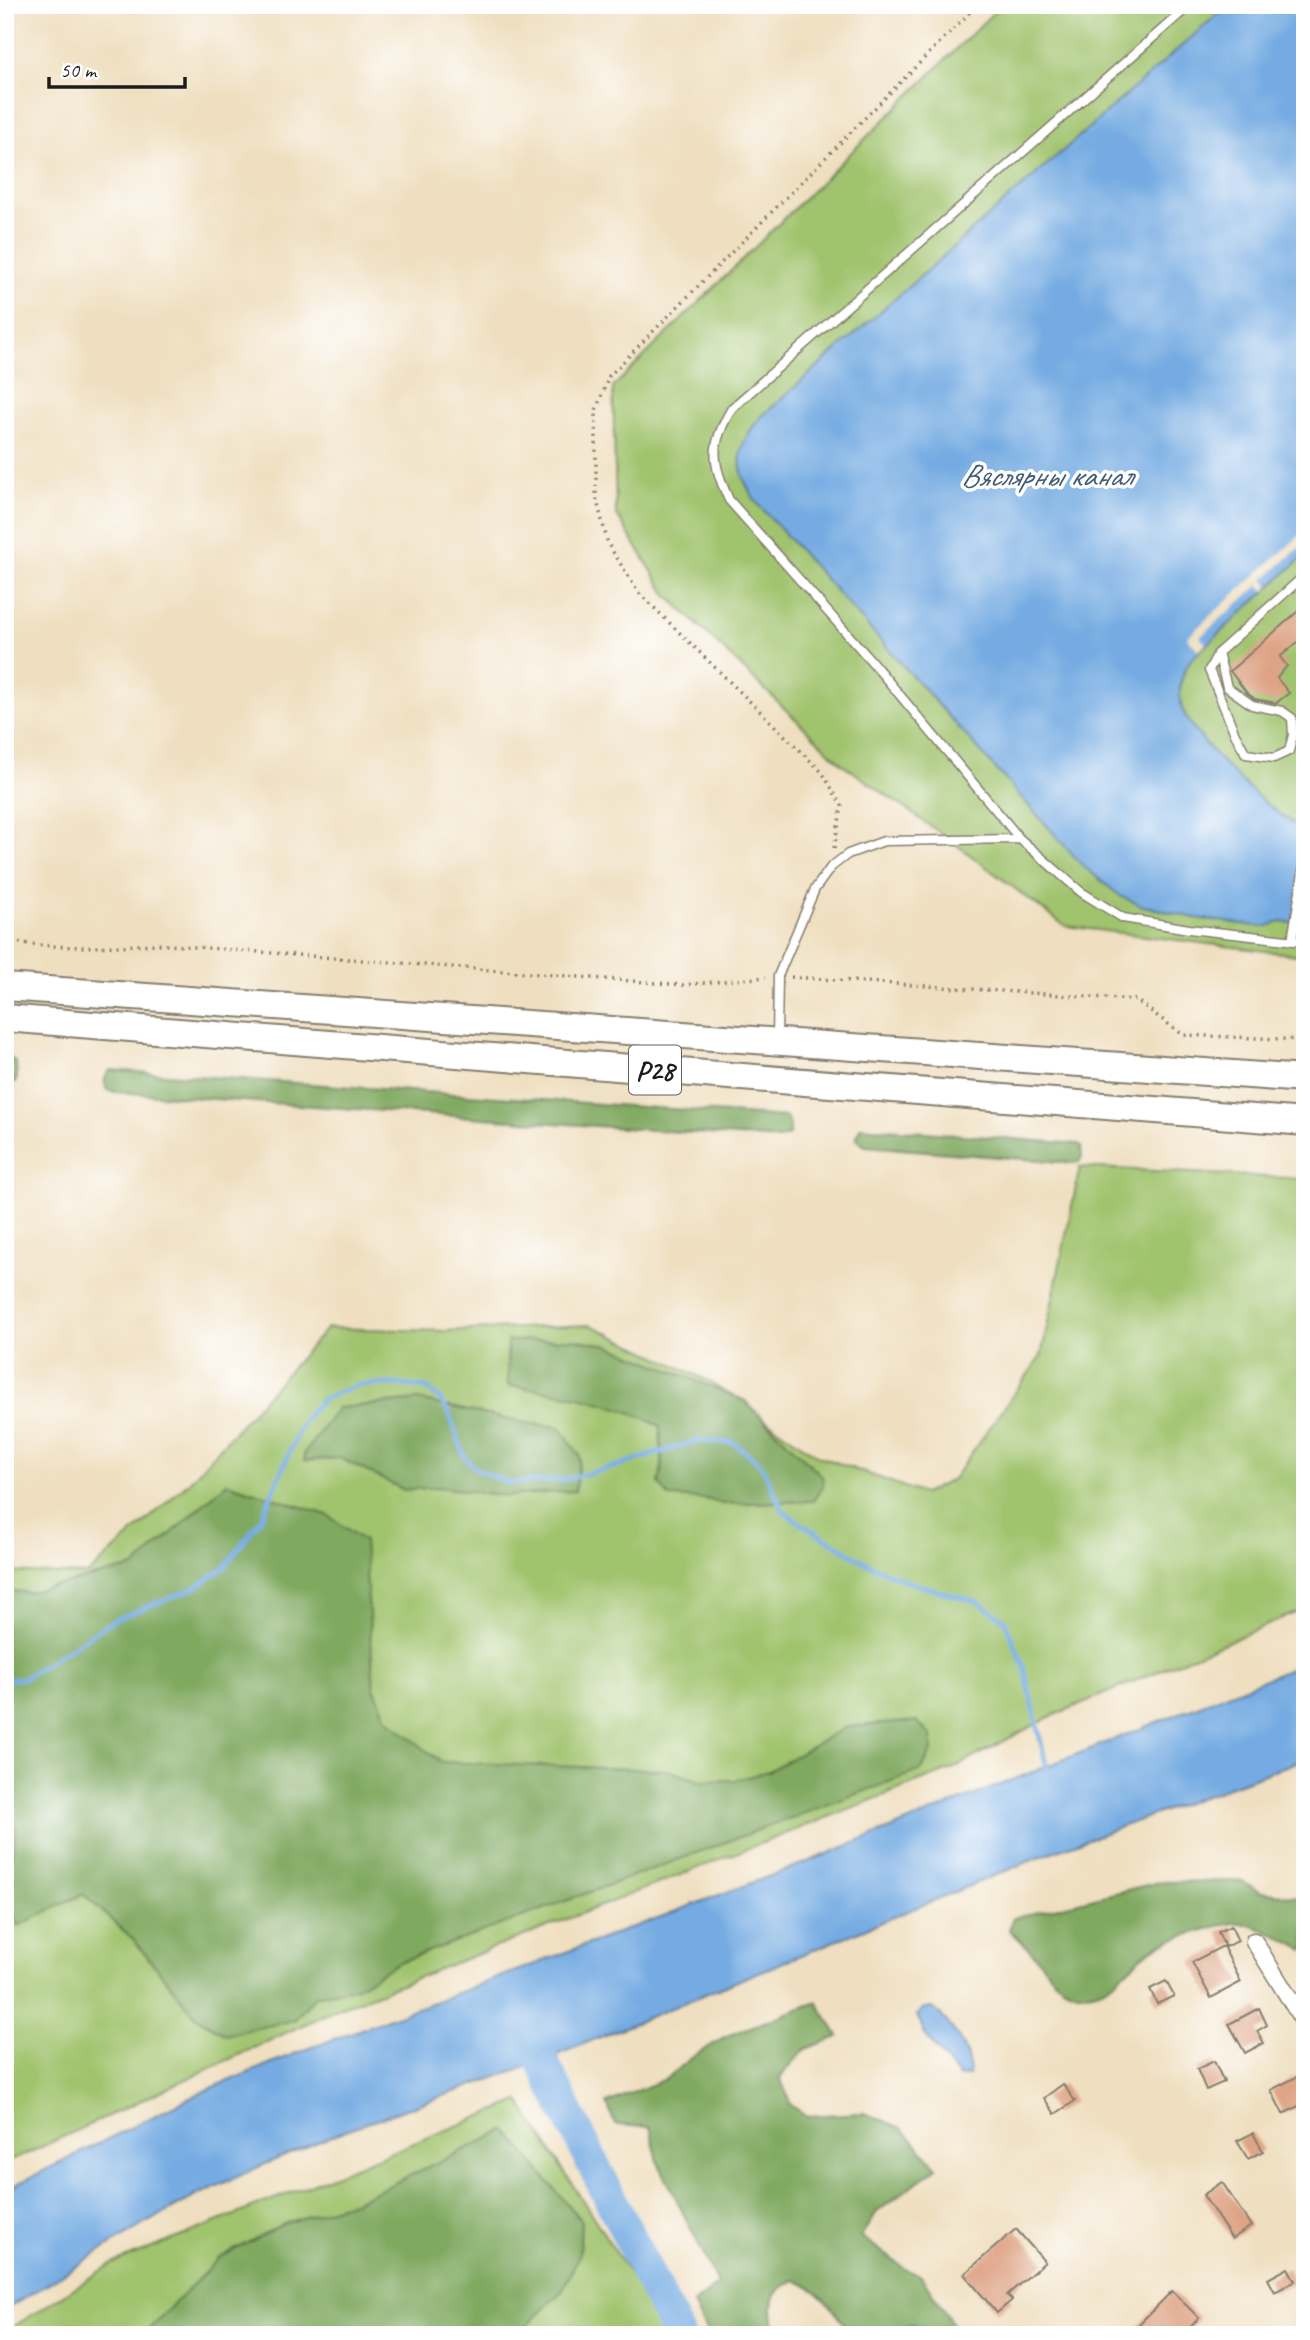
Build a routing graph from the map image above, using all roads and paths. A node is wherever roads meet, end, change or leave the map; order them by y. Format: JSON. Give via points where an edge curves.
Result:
{"nodes":[{"id":1,"x":977,"y":5,"type":"edge"},
{"id":2,"x":1190,"y":5,"type":"edge"},
{"id":3,"x":1305,"y":575,"type":"edge"},
{"id":4,"x":1218,"y":653,"type":"junction"},
{"id":5,"x":1020,"y":839,"type":"junction"},
{"id":6,"x":1305,"y":860,"type":"edge"},
{"id":7,"x":831,"y":867,"type":"junction"},
{"id":8,"x":1292,"y":938,"type":"junction"},
{"id":9,"x":5,"y":940,"type":"edge"},
{"id":10,"x":1305,"y":942,"type":"edge"},
{"id":11,"x":778,"y":976,"type":"junction"},
{"id":12,"x":5,"y":979,"type":"edge"},
{"id":13,"x":5,"y":987,"type":"edge"},
{"id":14,"x":64,"y":990,"type":"junction"},
{"id":15,"x":5,"y":1018,"type":"edge"},
{"id":16,"x":1305,"y":1040,"type":"edge"},
{"id":17,"x":777,"y":1041,"type":"junction"},
{"id":18,"x":1305,"y":1079,"type":"edge"},
{"id":19,"x":1305,"y":1122,"type":"edge"},
{"id":20,"x":1254,"y":1941,"type":"dead end"},
{"id":21,"x":1305,"y":2024,"type":"edge"}],
"edges":[{"from":1,"to":7,"type":"path","via":[[608,376],[596,410],[596,496],[608,544],[639,593],[822,772],[842,806]]},
{"from":2,"to":5,"type":"lane","via":[[732,408],[718,432],[715,454],[729,500]]},
{"from":3,"to":4,"type":"lane"},
{"from":4,"to":4,"type":"lane","via":[[1227,687],[1252,705],[1282,711],[1292,718],[1289,751],[1274,758],[1246,754],[1209,670]]},
{"from":5,"to":7,"type":"lane","via":[[884,841],[848,854]]},
{"from":5,"to":8,"type":"lane","via":[[1080,892],[1123,918]]},
{"from":6,"to":8,"type":"lane"},
{"from":7,"to":11,"type":"lane","via":[[815,890]]},
{"from":8,"to":10,"type":"lane"},
{"from":9,"to":11,"type":"path","via":[[69,948],[156,944],[683,985]]},
{"from":11,"to":16,"type":"path","via":[[1136,1000],[1183,1035]]},
{"from":11,"to":17,"type":"lane"},
{"from":12,"to":14,"type":"highway"},
{"from":13,"to":14,"type":"highway","number":"Р28"},
{"from":14,"to":17,"type":"highway","number":"Р28"},
{"from":15,"to":19,"type":"highway","number":"Р28"},
{"from":17,"to":18,"type":"highway","number":"Р28"},
{"from":20,"to":21,"type":"street"}]}
